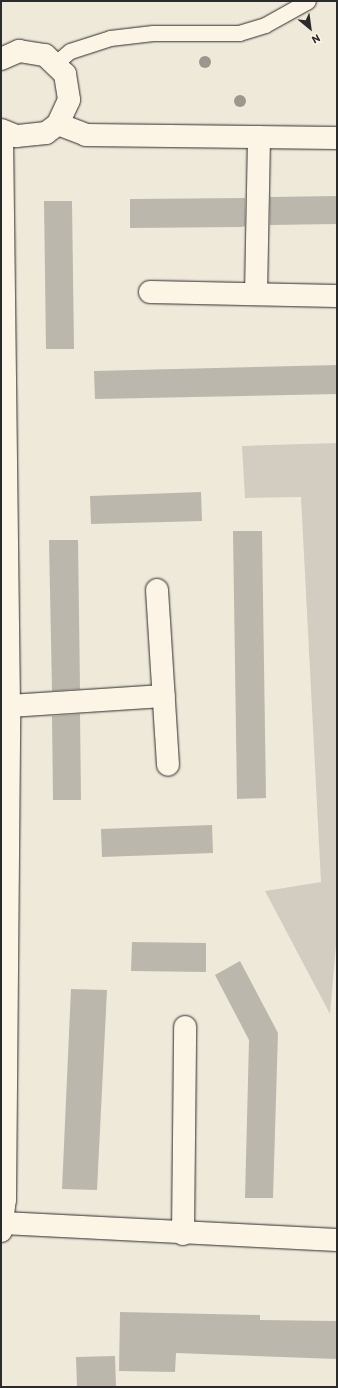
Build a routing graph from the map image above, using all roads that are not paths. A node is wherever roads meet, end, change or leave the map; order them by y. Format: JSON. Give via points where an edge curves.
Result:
{"nodes":[{"id":1,"x":308,"y":1,"type":"edge"},
{"id":2,"x":1,"y":60,"type":"edge"},
{"id":3,"x":56,"y":63,"type":"junction"},
{"id":4,"x":58,"y":124,"type":"junction"},
{"id":5,"x":2,"y":130,"type":"edge"},
{"id":6,"x":259,"y":137,"type":"junction"},
{"id":7,"x":337,"y":138,"type":"edge"},
{"id":8,"x":150,"y":292,"type":"dead end"},
{"id":9,"x":256,"y":294,"type":"junction"},
{"id":10,"x":337,"y":296,"type":"edge"},
{"id":11,"x":157,"y":590,"type":"dead end"},
{"id":12,"x":164,"y":696,"type":"junction"},
{"id":13,"x":9,"y":706,"type":"junction"},
{"id":14,"x":168,"y":766,"type":"dead end"},
{"id":15,"x":185,"y":1027,"type":"dead end"},
{"id":16,"x":2,"y":1227,"type":"edge"},
{"id":17,"x":182,"y":1234,"type":"junction"},
{"id":18,"x":337,"y":1240,"type":"edge"}],
"edges":[{"from":1,"to":3,"type":"lane","via":[[264,25],[239,33],[153,33],[110,38],[70,51]]},
{"from":2,"to":3,"type":"street","via":[[19,51],[32,51]]},
{"from":3,"to":4,"type":"street","via":[[69,87],[66,113]]},
{"from":4,"to":5,"type":"street","via":[[31,138]]},
{"from":4,"to":6,"type":"street","via":[[86,135]]},
{"from":5,"to":13,"type":"street"},
{"from":6,"to":7,"type":"street"},
{"from":6,"to":9,"type":"street"},
{"from":8,"to":9,"type":"street"},
{"from":9,"to":10,"type":"street"},
{"from":11,"to":12,"type":"street"},
{"from":12,"to":13,"type":"street"},
{"from":12,"to":14,"type":"street"},
{"from":13,"to":16,"type":"street"},
{"from":15,"to":17,"type":"street"},
{"from":16,"to":17,"type":"street"},
{"from":17,"to":18,"type":"street"}]}
